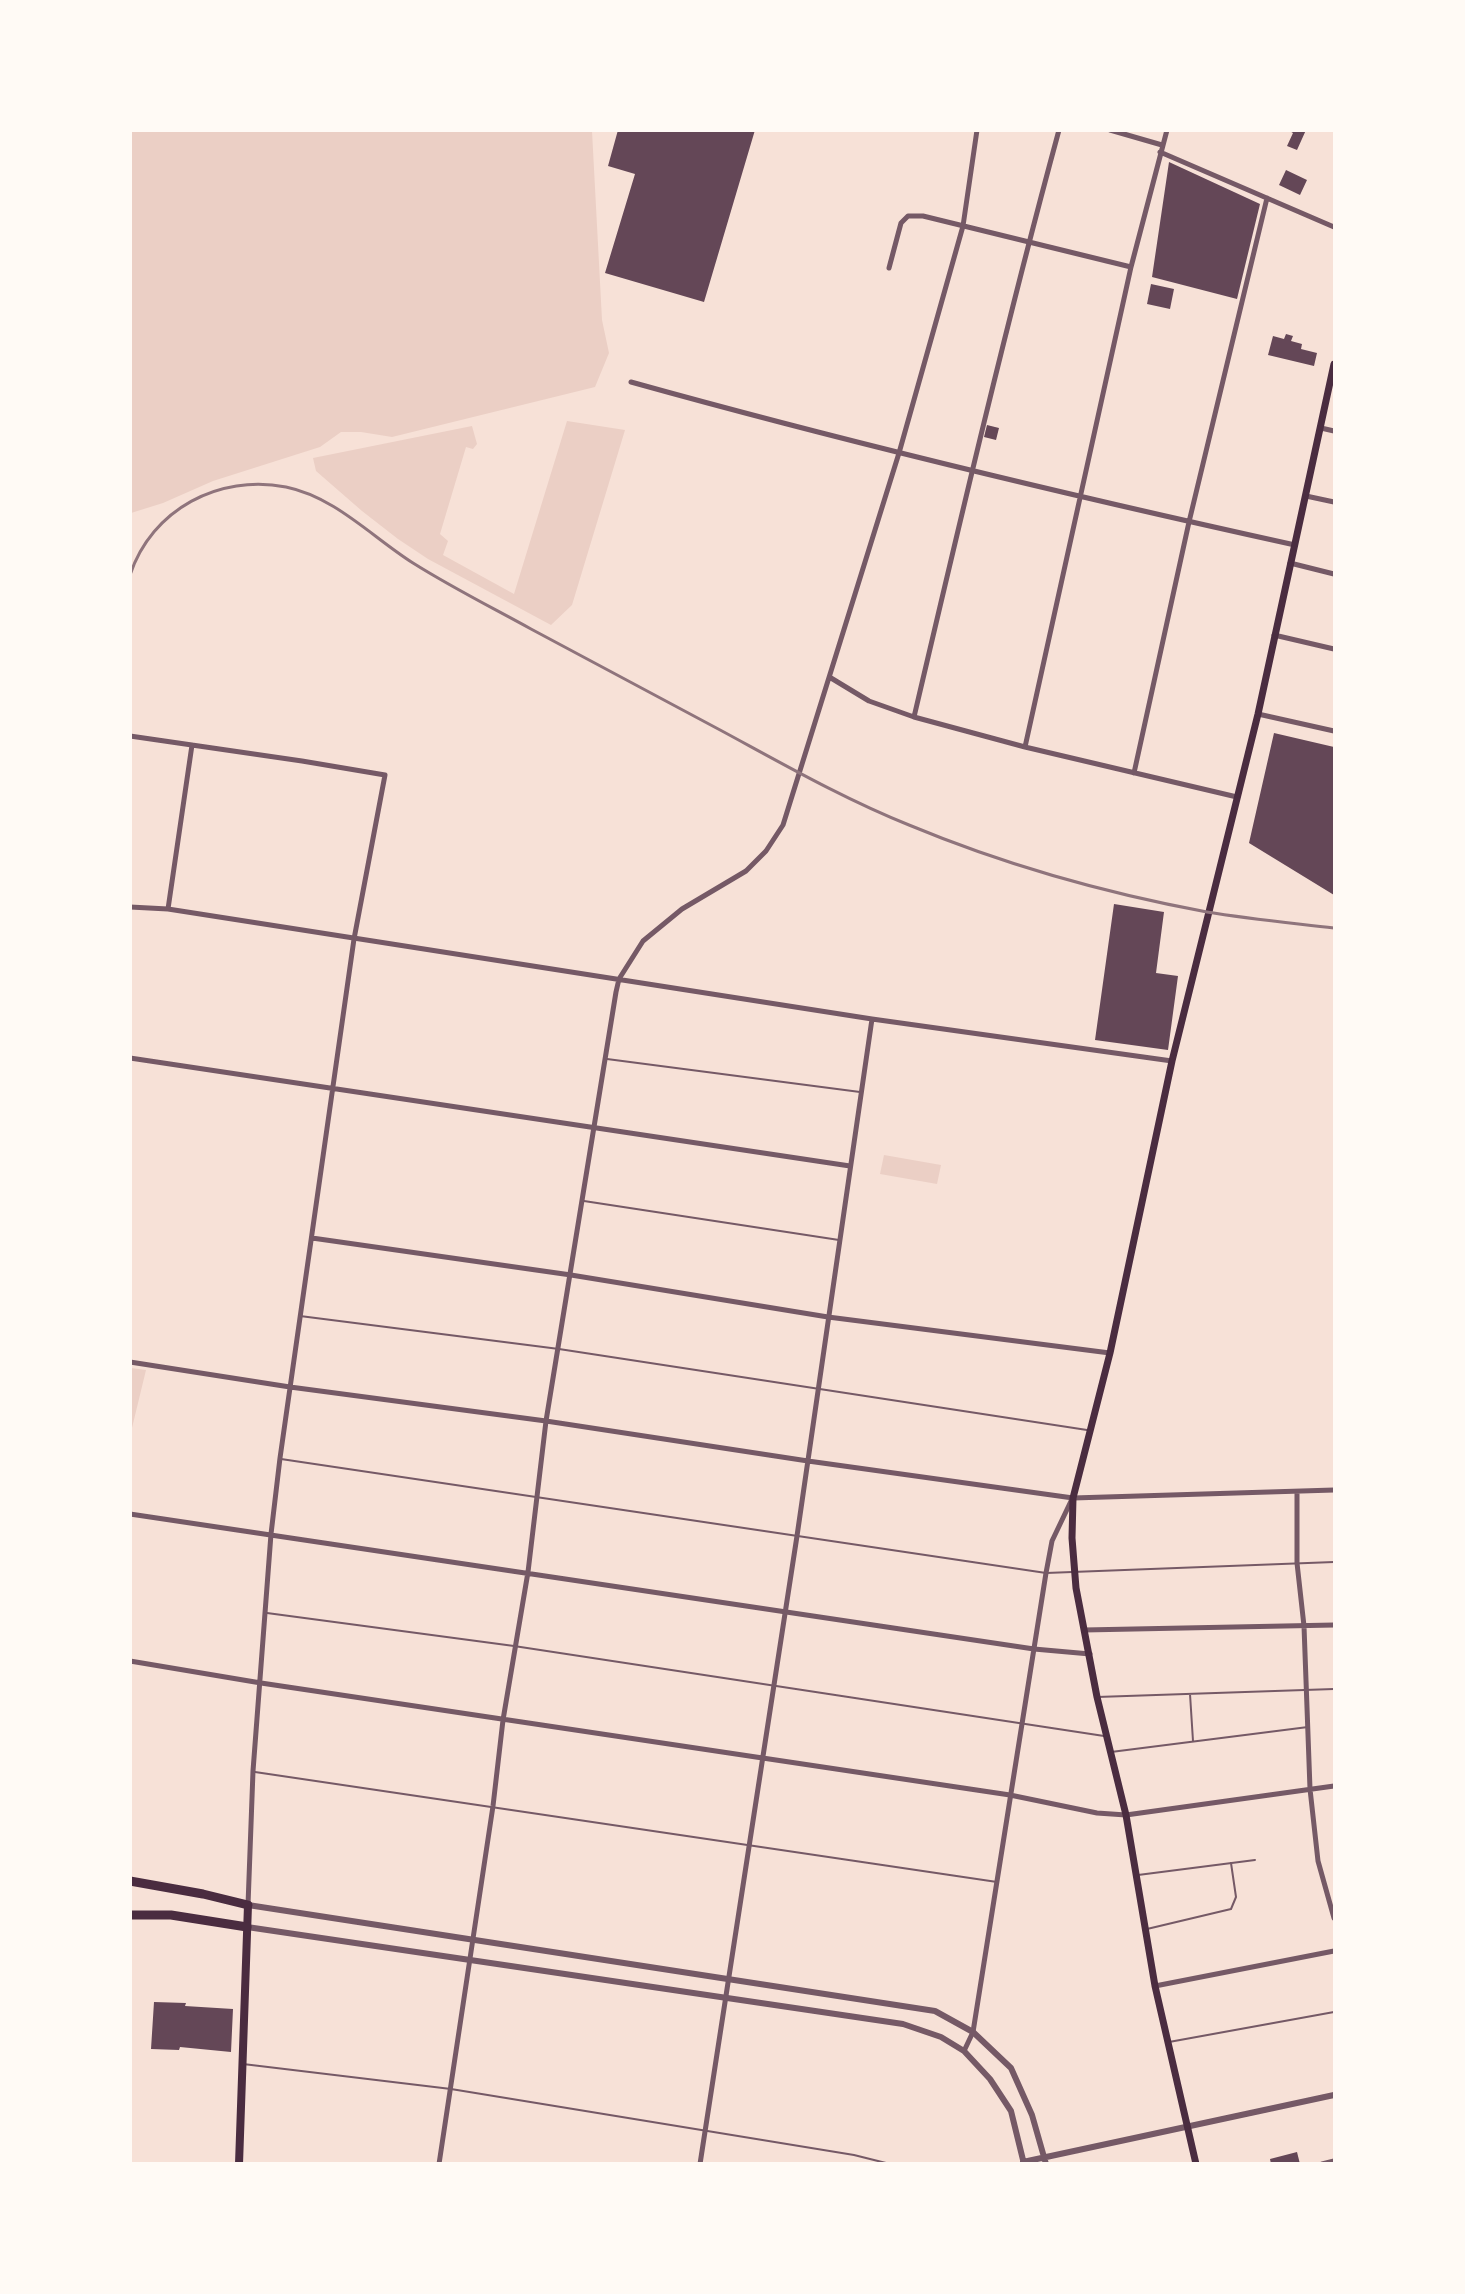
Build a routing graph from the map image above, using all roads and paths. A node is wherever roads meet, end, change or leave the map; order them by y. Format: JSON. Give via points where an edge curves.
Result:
{"nodes":[{"id":1,"x":977,"y":130,"type":"edge"},
{"id":2,"x":1059,"y":130,"type":"edge"},
{"id":3,"x":1110,"y":130,"type":"edge"},
{"id":4,"x":1167,"y":130,"type":"edge"},
{"id":5,"x":1162,"y":145,"type":"junction"},
{"id":6,"x":1160,"y":152,"type":"junction"},
{"id":7,"x":1267,"y":198,"type":"junction"},
{"id":8,"x":963,"y":226,"type":"junction"},
{"id":9,"x":1335,"y":227,"type":"edge"},
{"id":10,"x":1028,"y":243,"type":"junction"},
{"id":11,"x":1131,"y":267,"type":"junction"},
{"id":12,"x":889,"y":268,"type":"dead end"},
{"id":13,"x":1335,"y":364,"type":"edge"},
{"id":14,"x":631,"y":382,"type":"dead end"},
{"id":15,"x":1321,"y":428,"type":"junction"},
{"id":16,"x":1335,"y":431,"type":"edge"},
{"id":17,"x":899,"y":453,"type":"junction"},
{"id":18,"x":972,"y":471,"type":"junction"},
{"id":19,"x":1081,"y":495,"type":"junction"},
{"id":20,"x":1306,"y":496,"type":"junction"},
{"id":21,"x":1335,"y":502,"type":"edge"},
{"id":22,"x":1189,"y":522,"type":"junction"},
{"id":23,"x":1295,"y":545,"type":"junction"},
{"id":24,"x":1290,"y":563,"type":"junction"},
{"id":25,"x":1335,"y":574,"type":"edge"},
{"id":26,"x":1274,"y":635,"type":"junction"},
{"id":27,"x":1335,"y":650,"type":"edge"},
{"id":28,"x":831,"y":678,"type":"junction"},
{"id":29,"x":1258,"y":714,"type":"junction"},
{"id":30,"x":914,"y":717,"type":"junction"},
{"id":31,"x":1335,"y":731,"type":"edge"},
{"id":32,"x":130,"y":736,"type":"edge"},
{"id":33,"x":192,"y":745,"type":"junction"},
{"id":34,"x":1025,"y":747,"type":"junction"},
{"id":35,"x":1134,"y":773,"type":"junction"},
{"id":36,"x":1237,"y":797,"type":"junction"},
{"id":37,"x":130,"y":906,"type":"edge"},
{"id":38,"x":168,"y":909,"type":"junction"},
{"id":39,"x":354,"y":939,"type":"junction"},
{"id":40,"x":619,"y":979,"type":"junction"},
{"id":41,"x":872,"y":1019,"type":"junction"},
{"id":42,"x":130,"y":1058,"type":"edge"},
{"id":43,"x":604,"y":1059,"type":"junction"},
{"id":44,"x":1172,"y":1061,"type":"junction"},
{"id":45,"x":332,"y":1089,"type":"junction"},
{"id":46,"x":860,"y":1092,"type":"junction"},
{"id":47,"x":593,"y":1126,"type":"junction"},
{"id":48,"x":850,"y":1166,"type":"junction"},
{"id":49,"x":582,"y":1201,"type":"junction"},
{"id":50,"x":312,"y":1238,"type":"junction"},
{"id":51,"x":839,"y":1240,"type":"junction"},
{"id":52,"x":571,"y":1275,"type":"junction"},
{"id":53,"x":300,"y":1316,"type":"junction"},
{"id":54,"x":828,"y":1317,"type":"junction"},
{"id":55,"x":559,"y":1349,"type":"junction"},
{"id":56,"x":1110,"y":1353,"type":"junction"},
{"id":57,"x":130,"y":1362,"type":"edge"},
{"id":58,"x":290,"y":1387,"type":"junction"},
{"id":59,"x":819,"y":1388,"type":"junction"},
{"id":60,"x":546,"y":1421,"type":"junction"},
{"id":61,"x":1090,"y":1431,"type":"junction"},
{"id":62,"x":280,"y":1458,"type":"junction"},
{"id":63,"x":808,"y":1461,"type":"junction"},
{"id":64,"x":1335,"y":1490,"type":"edge"},
{"id":65,"x":1297,"y":1492,"type":"junction"},
{"id":66,"x":537,"y":1497,"type":"junction"},
{"id":67,"x":1073,"y":1498,"type":"junction"},
{"id":68,"x":130,"y":1514,"type":"edge"},
{"id":69,"x":271,"y":1534,"type":"junction"},
{"id":70,"x":797,"y":1536,"type":"junction"},
{"id":71,"x":1335,"y":1562,"type":"edge"},
{"id":72,"x":1297,"y":1563,"type":"junction"},
{"id":73,"x":1074,"y":1571,"type":"junction"},
{"id":74,"x":528,"y":1572,"type":"junction"},
{"id":75,"x":1046,"y":1573,"type":"junction"},
{"id":76,"x":265,"y":1612,"type":"junction"},
{"id":77,"x":784,"y":1612,"type":"junction"},
{"id":78,"x":1335,"y":1625,"type":"edge"},
{"id":79,"x":1304,"y":1626,"type":"junction"},
{"id":80,"x":1084,"y":1630,"type":"junction"},
{"id":81,"x":514,"y":1646,"type":"junction"},
{"id":82,"x":1034,"y":1648,"type":"junction"},
{"id":83,"x":1090,"y":1654,"type":"junction"},
{"id":84,"x":130,"y":1661,"type":"edge"},
{"id":85,"x":261,"y":1683,"type":"junction"},
{"id":86,"x":774,"y":1686,"type":"junction"},
{"id":87,"x":1335,"y":1689,"type":"edge"},
{"id":88,"x":1306,"y":1690,"type":"junction"},
{"id":89,"x":1190,"y":1694,"type":"junction"},
{"id":90,"x":1098,"y":1697,"type":"junction"},
{"id":91,"x":503,"y":1720,"type":"junction"},
{"id":92,"x":1022,"y":1723,"type":"junction"},
{"id":93,"x":1308,"y":1727,"type":"junction"},
{"id":94,"x":1107,"y":1737,"type":"junction"},
{"id":95,"x":1193,"y":1741,"type":"junction"},
{"id":96,"x":1110,"y":1752,"type":"junction"},
{"id":97,"x":763,"y":1759,"type":"junction"},
{"id":98,"x":253,"y":1771,"type":"junction"},
{"id":99,"x":1335,"y":1786,"type":"edge"},
{"id":100,"x":1310,"y":1789,"type":"junction"},
{"id":101,"x":1010,"y":1795,"type":"junction"},
{"id":102,"x":493,"y":1806,"type":"junction"},
{"id":103,"x":1126,"y":1815,"type":"junction"},
{"id":104,"x":751,"y":1845,"type":"junction"},
{"id":105,"x":1255,"y":1860,"type":"dead end"},
{"id":106,"x":1231,"y":1863,"type":"junction"},
{"id":107,"x":1135,"y":1875,"type":"junction"},
{"id":108,"x":130,"y":1881,"type":"edge"},
{"id":109,"x":997,"y":1882,"type":"junction"},
{"id":110,"x":248,"y":1905,"type":"junction"},
{"id":111,"x":134,"y":1915,"type":"edge"},
{"id":112,"x":1335,"y":1918,"type":"edge"},
{"id":113,"x":247,"y":1927,"type":"junction"},
{"id":114,"x":1145,"y":1930,"type":"junction"},
{"id":115,"x":471,"y":1939,"type":"junction"},
{"id":116,"x":1335,"y":1951,"type":"edge"},
{"id":117,"x":469,"y":1959,"type":"junction"},
{"id":118,"x":728,"y":1977,"type":"junction"},
{"id":119,"x":1155,"y":1986,"type":"junction"},
{"id":120,"x":724,"y":1998,"type":"junction"},
{"id":121,"x":1335,"y":2012,"type":"edge"},
{"id":122,"x":973,"y":2032,"type":"junction"},
{"id":123,"x":1168,"y":2042,"type":"junction"},
{"id":124,"x":964,"y":2051,"type":"junction"},
{"id":125,"x":243,"y":2064,"type":"junction"},
{"id":126,"x":451,"y":2089,"type":"junction"},
{"id":127,"x":1335,"y":2095,"type":"edge"},
{"id":128,"x":1188,"y":2127,"type":"junction"},
{"id":129,"x":705,"y":2129,"type":"junction"},
{"id":130,"x":1045,"y":2160,"type":"edge"},
{"id":131,"x":1335,"y":2161,"type":"edge"},
{"id":132,"x":1024,"y":2162,"type":"edge"},
{"id":133,"x":238,"y":2163,"type":"edge"},
{"id":134,"x":439,"y":2163,"type":"edge"},
{"id":135,"x":700,"y":2163,"type":"edge"},
{"id":136,"x":890,"y":2163,"type":"edge"},
{"id":137,"x":1196,"y":2163,"type":"edge"},
{"id":138,"x":1322,"y":2163,"type":"edge"}],
"edges":[{"from":1,"to":8,"type":"street"},
{"from":2,"to":10,"type":"street"},
{"from":3,"to":5,"type":"street"},
{"from":4,"to":5,"type":"street"},
{"from":5,"to":6,"type":"street"},
{"from":6,"to":7,"type":"street"},
{"from":6,"to":11,"type":"street"},
{"from":7,"to":9,"type":"street"},
{"from":7,"to":22,"type":"street"},
{"from":8,"to":10,"type":"street"},
{"from":8,"to":12,"type":"street","via":[[908,216],[901,223]]},
{"from":8,"to":17,"type":"street"},
{"from":10,"to":11,"type":"street"},
{"from":10,"to":18,"type":"street"},
{"from":11,"to":19,"type":"street"},
{"from":13,"to":15,"type":"main road"},
{"from":14,"to":17,"type":"street"},
{"from":15,"to":16,"type":"street"},
{"from":15,"to":20,"type":"main road"},
{"from":17,"to":18,"type":"street"},
{"from":17,"to":28,"type":"street"},
{"from":18,"to":19,"type":"street"},
{"from":18,"to":30,"type":"street"},
{"from":19,"to":22,"type":"street"},
{"from":19,"to":34,"type":"street"},
{"from":20,"to":21,"type":"street"},
{"from":20,"to":23,"type":"main road"},
{"from":22,"to":23,"type":"street"},
{"from":22,"to":35,"type":"street"},
{"from":23,"to":24,"type":"main road"},
{"from":24,"to":25,"type":"street"},
{"from":24,"to":26,"type":"main road"},
{"from":26,"to":27,"type":"street"},
{"from":26,"to":29,"type":"main road"},
{"from":28,"to":30,"type":"street","via":[[869,700]]},
{"from":28,"to":40,"type":"street","via":[[783,825],[766,851],[746,871],[660,926],[643,941]]},
{"from":29,"to":31,"type":"street"},
{"from":29,"to":36,"type":"main road"},
{"from":30,"to":34,"type":"street"},
{"from":32,"to":33,"type":"street"},
{"from":33,"to":38,"type":"street"},
{"from":33,"to":39,"type":"street","via":[[385,775]]},
{"from":34,"to":35,"type":"street"},
{"from":35,"to":36,"type":"street"},
{"from":36,"to":44,"type":"main road"},
{"from":37,"to":38,"type":"street"},
{"from":38,"to":39,"type":"street"},
{"from":39,"to":40,"type":"street"},
{"from":39,"to":45,"type":"street"},
{"from":40,"to":41,"type":"street"},
{"from":40,"to":43,"type":"street"},
{"from":41,"to":44,"type":"street"},
{"from":41,"to":46,"type":"street"},
{"from":42,"to":45,"type":"street"},
{"from":43,"to":46,"type":"lane"},
{"from":43,"to":47,"type":"street"},
{"from":44,"to":56,"type":"main road"},
{"from":45,"to":47,"type":"street"},
{"from":45,"to":50,"type":"street"},
{"from":46,"to":48,"type":"street"},
{"from":47,"to":48,"type":"street"},
{"from":47,"to":49,"type":"street"},
{"from":48,"to":51,"type":"street"},
{"from":49,"to":51,"type":"lane"},
{"from":49,"to":52,"type":"street"},
{"from":50,"to":52,"type":"street"},
{"from":50,"to":53,"type":"street"},
{"from":51,"to":54,"type":"street"},
{"from":52,"to":54,"type":"street"},
{"from":52,"to":55,"type":"street"},
{"from":53,"to":55,"type":"lane"},
{"from":53,"to":58,"type":"street"},
{"from":54,"to":56,"type":"street"},
{"from":54,"to":59,"type":"street"},
{"from":55,"to":59,"type":"lane"},
{"from":55,"to":60,"type":"street"},
{"from":56,"to":61,"type":"main road"},
{"from":57,"to":58,"type":"street"},
{"from":58,"to":60,"type":"street"},
{"from":58,"to":62,"type":"street"},
{"from":59,"to":61,"type":"lane"},
{"from":59,"to":63,"type":"street"},
{"from":60,"to":63,"type":"street"},
{"from":60,"to":66,"type":"street"},
{"from":61,"to":67,"type":"main road"},
{"from":62,"to":66,"type":"lane"},
{"from":62,"to":69,"type":"street"},
{"from":63,"to":67,"type":"street"},
{"from":63,"to":70,"type":"street"},
{"from":64,"to":65,"type":"street"},
{"from":65,"to":67,"type":"street"},
{"from":65,"to":72,"type":"street"},
{"from":66,"to":70,"type":"lane"},
{"from":66,"to":74,"type":"street"},
{"from":67,"to":73,"type":"main road"},
{"from":67,"to":75,"type":"street","via":[[1052,1541]]},
{"from":68,"to":69,"type":"street"},
{"from":69,"to":74,"type":"street"},
{"from":69,"to":76,"type":"street"},
{"from":70,"to":75,"type":"lane"},
{"from":70,"to":77,"type":"street"},
{"from":71,"to":72,"type":"lane"},
{"from":72,"to":73,"type":"lane"},
{"from":72,"to":79,"type":"street"},
{"from":73,"to":75,"type":"lane"},
{"from":73,"to":80,"type":"main road"},
{"from":74,"to":77,"type":"street"},
{"from":74,"to":81,"type":"street"},
{"from":75,"to":82,"type":"street"},
{"from":76,"to":81,"type":"lane"},
{"from":76,"to":85,"type":"street"},
{"from":77,"to":82,"type":"street"},
{"from":77,"to":86,"type":"street"},
{"from":78,"to":79,"type":"street"},
{"from":79,"to":80,"type":"street"},
{"from":79,"to":88,"type":"street"},
{"from":80,"to":83,"type":"main road"},
{"from":81,"to":86,"type":"lane"},
{"from":81,"to":91,"type":"street"},
{"from":82,"to":83,"type":"street"},
{"from":82,"to":92,"type":"street"},
{"from":83,"to":90,"type":"main road"},
{"from":84,"to":85,"type":"street"},
{"from":85,"to":91,"type":"street"},
{"from":85,"to":98,"type":"street"},
{"from":86,"to":92,"type":"lane"},
{"from":86,"to":97,"type":"street"},
{"from":87,"to":88,"type":"lane"},
{"from":88,"to":89,"type":"lane"},
{"from":88,"to":93,"type":"street"},
{"from":89,"to":90,"type":"lane"},
{"from":89,"to":95,"type":"lane"},
{"from":90,"to":94,"type":"main road"},
{"from":91,"to":97,"type":"street"},
{"from":91,"to":102,"type":"street"},
{"from":92,"to":94,"type":"lane"},
{"from":92,"to":101,"type":"street"},
{"from":93,"to":95,"type":"lane"},
{"from":93,"to":100,"type":"street"},
{"from":94,"to":96,"type":"main road"},
{"from":95,"to":96,"type":"lane"},
{"from":96,"to":103,"type":"main road"},
{"from":97,"to":101,"type":"street"},
{"from":97,"to":104,"type":"street"},
{"from":98,"to":102,"type":"lane"},
{"from":98,"to":110,"type":"street"},
{"from":99,"to":100,"type":"street"},
{"from":100,"to":103,"type":"street"},
{"from":100,"to":112,"type":"street","via":[[1318,1861]]},
{"from":101,"to":103,"type":"street"},
{"from":101,"to":109,"type":"street"},
{"from":102,"to":104,"type":"lane"},
{"from":102,"to":115,"type":"street"},
{"from":103,"to":107,"type":"main road"},
{"from":104,"to":109,"type":"lane"},
{"from":104,"to":118,"type":"street"},
{"from":105,"to":106,"type":"lane"},
{"from":106,"to":107,"type":"lane"},
{"from":106,"to":114,"type":"lane","via":[[1236,1897],[1232,1909]]},
{"from":107,"to":114,"type":"main road"},
{"from":108,"to":110,"type":"highway"},
{"from":109,"to":122,"type":"street"},
{"from":110,"to":113,"type":"main road"},
{"from":110,"to":115,"type":"street"},
{"from":111,"to":113,"type":"highway"},
{"from":113,"to":117,"type":"street"},
{"from":113,"to":125,"type":"main road"},
{"from":114,"to":119,"type":"main road"},
{"from":115,"to":117,"type":"street"},
{"from":115,"to":118,"type":"street"},
{"from":116,"to":119,"type":"street"},
{"from":117,"to":120,"type":"street"},
{"from":117,"to":126,"type":"street"},
{"from":118,"to":120,"type":"street"},
{"from":118,"to":122,"type":"street","via":[[935,2011]]},
{"from":119,"to":123,"type":"main road"},
{"from":120,"to":124,"type":"street","via":[[903,2024],[941,2037]]},
{"from":120,"to":129,"type":"street"},
{"from":121,"to":123,"type":"lane"},
{"from":122,"to":124,"type":"street"},
{"from":122,"to":130,"type":"street","via":[[1011,2068],[1032,2115]]},
{"from":123,"to":128,"type":"main road"},
{"from":124,"to":132,"type":"street","via":[[990,2079],[1011,2111]]},
{"from":125,"to":126,"type":"lane"},
{"from":125,"to":133,"type":"main road"},
{"from":126,"to":129,"type":"lane"},
{"from":126,"to":134,"type":"street"},
{"from":127,"to":128,"type":"street"},
{"from":128,"to":130,"type":"street"},
{"from":128,"to":137,"type":"main road"},
{"from":129,"to":135,"type":"street"},
{"from":129,"to":136,"type":"lane"},
{"from":130,"to":132,"type":"street"},
{"from":131,"to":138,"type":"street"}]}
